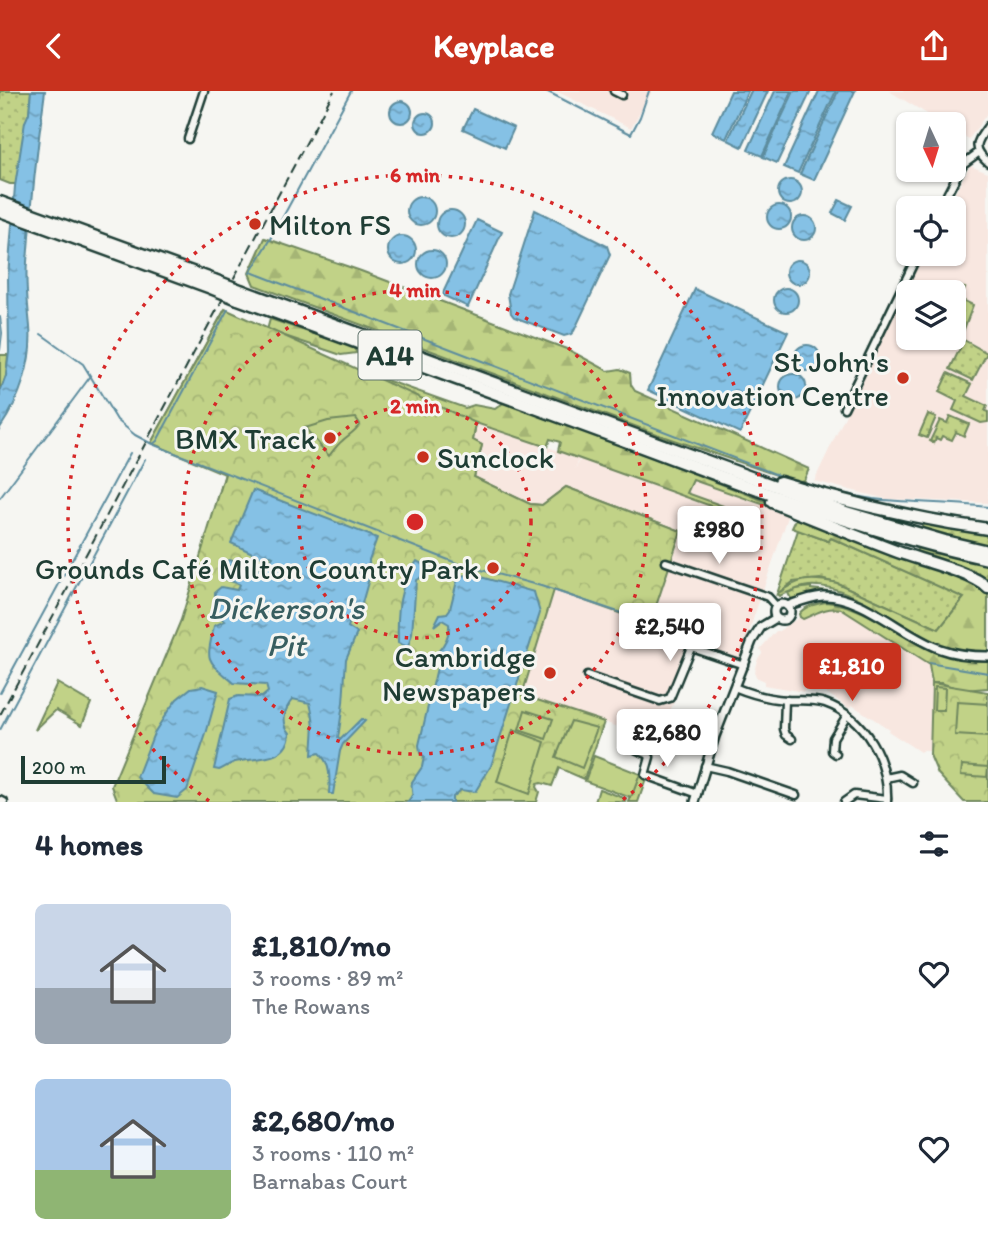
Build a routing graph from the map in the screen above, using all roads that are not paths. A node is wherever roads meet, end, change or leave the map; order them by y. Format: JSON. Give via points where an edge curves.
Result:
{"nodes":[{"id":1,"x":204,"y":91,"type":"edge"},
{"id":2,"x":614,"y":91,"type":"edge"},
{"id":3,"x":622,"y":95,"type":"dead end"},
{"id":4,"x":988,"y":126,"type":"edge"},
{"id":5,"x":188,"y":139,"type":"dead end"},
{"id":6,"x":978,"y":153,"type":"junction"},
{"id":7,"x":988,"y":162,"type":"edge"},
{"id":8,"x":946,"y":196,"type":"edge"},
{"id":9,"x":0,"y":202,"type":"edge"},
{"id":10,"x":0,"y":211,"type":"edge"},
{"id":11,"x":54,"y":226,"type":"junction"},
{"id":12,"x":912,"y":266,"type":"edge"},
{"id":13,"x":241,"y":295,"type":"junction"},
{"id":14,"x":844,"y":408,"type":"dead end"},
{"id":15,"x":706,"y":471,"type":"junction"},
{"id":16,"x":735,"y":472,"type":"junction"},
{"id":17,"x":988,"y":529,"type":"edge"},
{"id":18,"x":988,"y":551,"type":"edge"},
{"id":19,"x":988,"y":559,"type":"edge"},
{"id":20,"x":666,"y":562,"type":"dead end"},
{"id":21,"x":988,"y":588,"type":"edge"},
{"id":22,"x":776,"y":606,"type":"junction"},
{"id":23,"x":787,"y":606,"type":"junction"},
{"id":24,"x":776,"y":618,"type":"junction"},
{"id":25,"x":988,"y":656,"type":"edge"},
{"id":26,"x":744,"y":665,"type":"junction"},
{"id":27,"x":587,"y":675,"type":"dead end"},
{"id":28,"x":734,"y":687,"type":"junction"},
{"id":29,"x":785,"y":700,"type":"junction"},
{"id":30,"x":847,"y":715,"type":"junction"},
{"id":31,"x":639,"y":738,"type":"dead end"},
{"id":32,"x":792,"y":739,"type":"dead end"},
{"id":33,"x":836,"y":754,"type":"dead end"},
{"id":34,"x":705,"y":766,"type":"junction"},
{"id":35,"x":886,"y":778,"type":"junction"},
{"id":36,"x":913,"y":783,"type":"dead end"},
{"id":37,"x":796,"y":795,"type":"dead end"},
{"id":38,"x":696,"y":798,"type":"edge"},
{"id":39,"x":845,"y":799,"type":"edge"},
{"id":40,"x":887,"y":800,"type":"edge"}],
"edges":[{"from":1,"to":5,"type":"street"},
{"from":2,"to":3,"type":"street"},
{"from":4,"to":6,"type":"street","via":[[979,138]]},
{"from":6,"to":7,"type":"street"},
{"from":6,"to":8,"type":"street","via":[[963,164]]},
{"from":9,"to":11,"type":"highway","number":"A14"},
{"from":10,"to":11,"type":"highway","number":"A14"},
{"from":11,"to":13,"type":"highway","number":"A14","bridge":true},
{"from":12,"to":14,"type":"street"},
{"from":13,"to":15,"type":"highway","number":"A14"},
{"from":13,"to":16,"type":"highway","number":"A14"},
{"from":15,"to":19,"type":"highway","number":"A14","via":[[880,532]]},
{"from":15,"to":21,"type":"highway","number":"A14","via":[[718,480],[978,580]]},
{"from":16,"to":17,"type":"highway","number":"A14","via":[[890,512]]},
{"from":16,"to":18,"type":"highway","number":"A14","via":[[883,524]]},
{"from":20,"to":22,"type":"street","via":[[768,597]]},
{"from":22,"to":23,"type":"street"},
{"from":22,"to":24,"type":"street"},
{"from":23,"to":24,"type":"street","via":[[790,613],[786,619]]},
{"from":23,"to":25,"type":"street","via":[[812,597],[836,597],[940,649]]},
{"from":24,"to":26,"type":"street","via":[[756,634]]},
{"from":26,"to":27,"type":"street","via":[[691,647],[670,698],[660,701]]},
{"from":26,"to":28,"type":"street"},
{"from":28,"to":29,"type":"street"},
{"from":28,"to":34,"type":"street"},
{"from":29,"to":30,"type":"street","via":[[823,703]]},
{"from":29,"to":32,"type":"street","via":[[784,729]]},
{"from":30,"to":33,"type":"street","via":[[833,739]]},
{"from":30,"to":35,"type":"street","via":[[876,748]]},
{"from":31,"to":38,"type":"street","via":[[635,747],[650,757],[645,775]]},
{"from":34,"to":37,"type":"street"},
{"from":34,"to":38,"type":"street"},
{"from":35,"to":36,"type":"street","via":[[901,773]]},
{"from":35,"to":40,"type":"street"},
{"from":39,"to":40,"type":"street","via":[[858,795]]}]}
